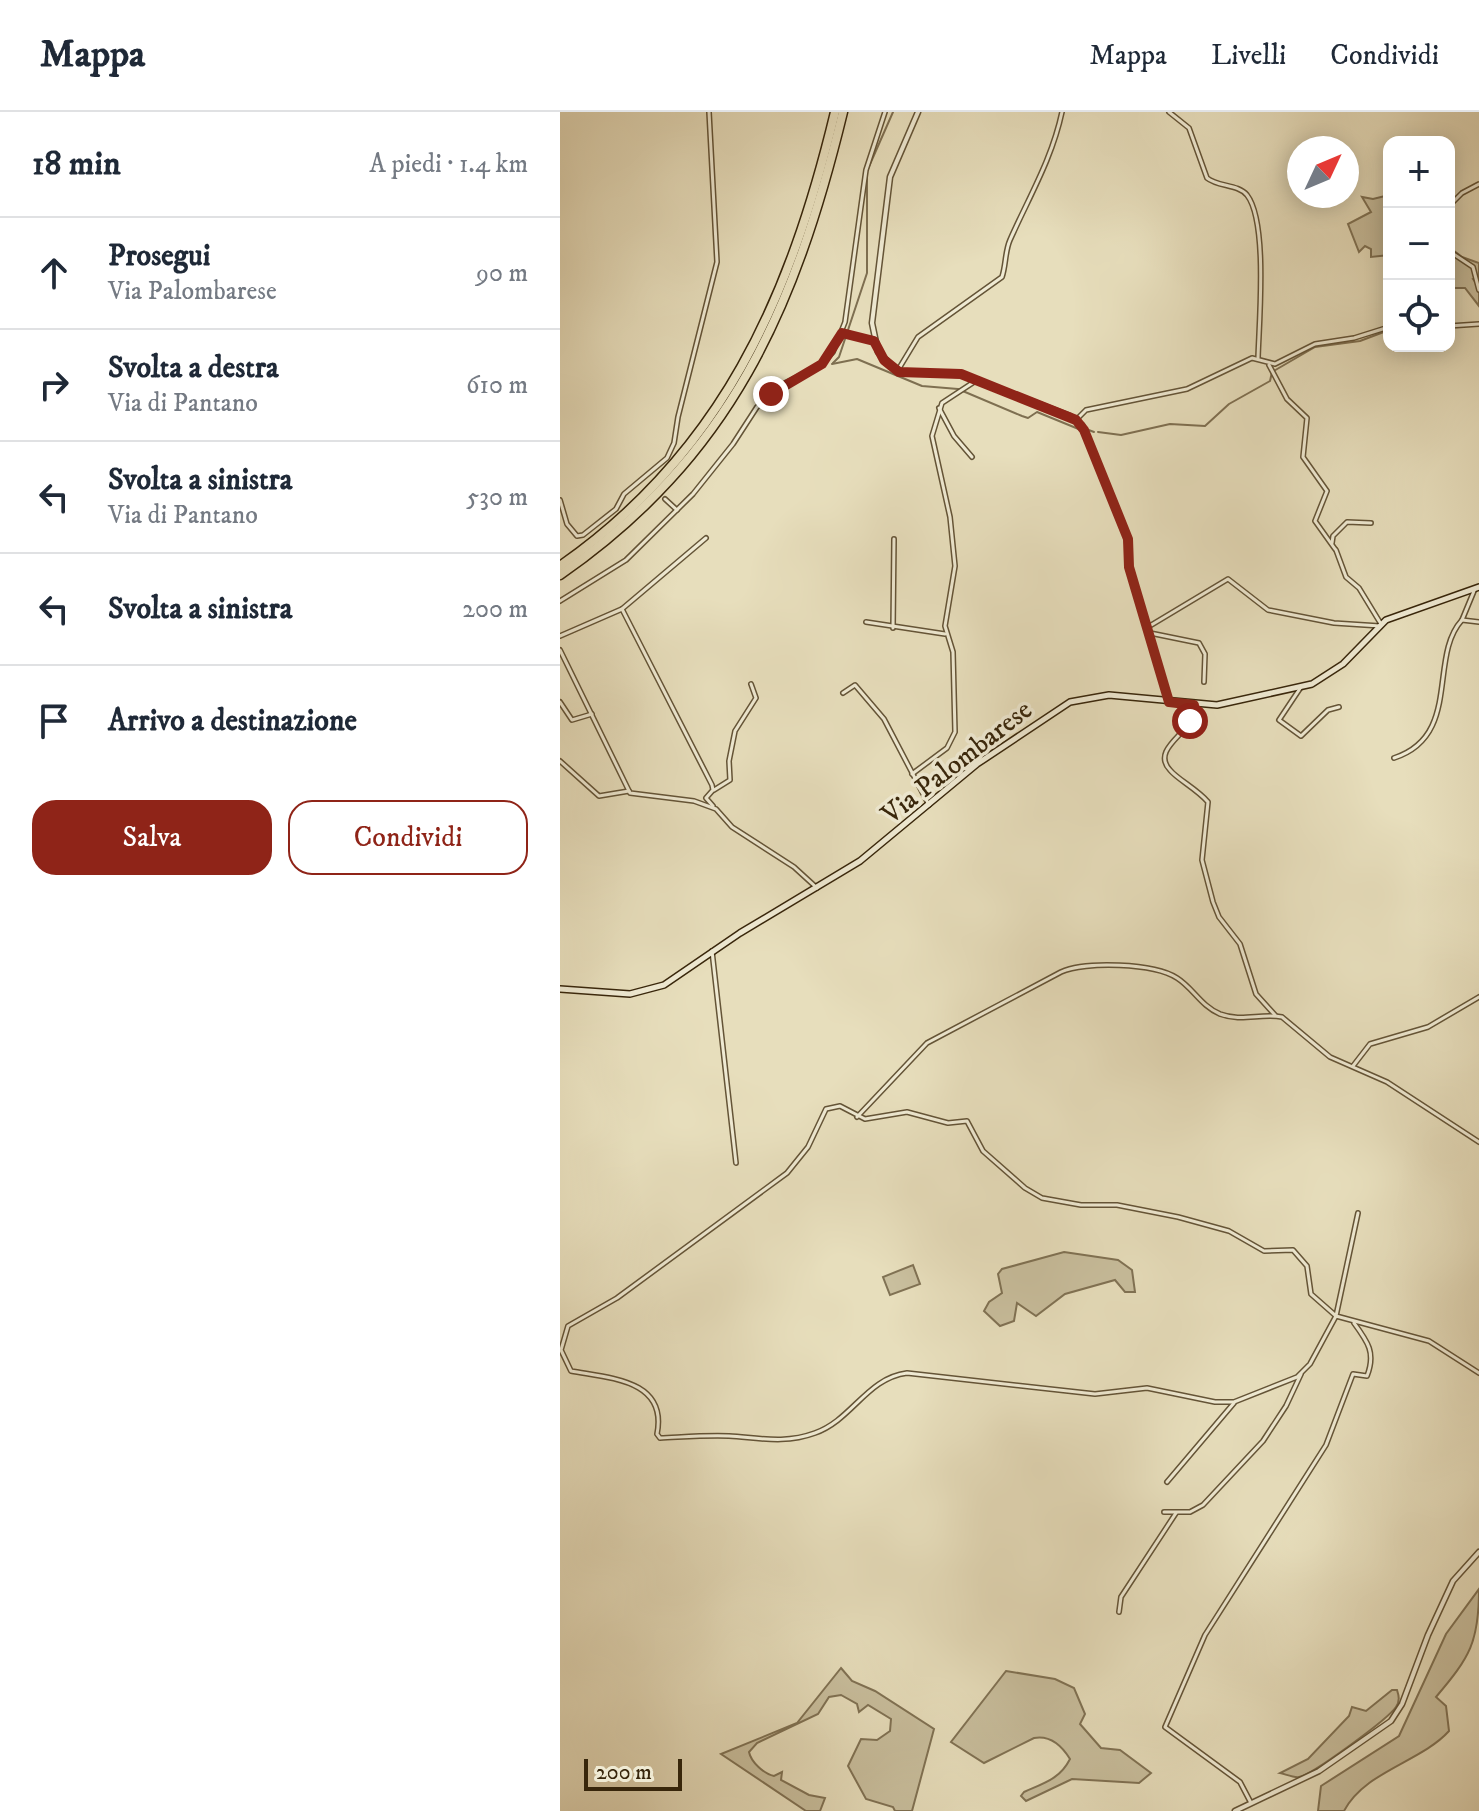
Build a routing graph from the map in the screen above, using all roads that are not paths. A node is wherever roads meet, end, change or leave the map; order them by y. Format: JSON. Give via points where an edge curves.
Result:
{"nodes":[{"id":1,"x":709,"y":112,"type":"edge"},
{"id":2,"x":835,"y":112,"type":"edge"},
{"id":3,"x":843,"y":112,"type":"edge"},
{"id":4,"x":885,"y":112,"type":"edge"},
{"id":5,"x":918,"y":112,"type":"edge"},
{"id":6,"x":1062,"y":112,"type":"edge"},
{"id":7,"x":1169,"y":112,"type":"edge"},
{"id":8,"x":1479,"y":184,"type":"edge"},
{"id":9,"x":1455,"y":200,"type":"edge"},
{"id":10,"x":1455,"y":255,"type":"edge"},
{"id":11,"x":1479,"y":290,"type":"edge"},
{"id":12,"x":1479,"y":324,"type":"edge"},
{"id":13,"x":1455,"y":326,"type":"edge"},
{"id":14,"x":1383,"y":329,"type":"edge"},
{"id":15,"x":842,"y":333,"type":"junction"},
{"id":16,"x":874,"y":341,"type":"junction"},
{"id":17,"x":1258,"y":358,"type":"junction"},
{"id":18,"x":1268,"y":364,"type":"junction"},
{"id":19,"x":898,"y":371,"type":"junction"},
{"id":20,"x":977,"y":380,"type":"junction"},
{"id":21,"x":939,"y":408,"type":"junction"},
{"id":22,"x":1076,"y":420,"type":"junction"},
{"id":23,"x":972,"y":457,"type":"dead end"},
{"id":24,"x":643,"y":476,"type":"junction"},
{"id":25,"x":649,"y":484,"type":"dead end"},
{"id":26,"x":665,"y":499,"type":"dead end"},
{"id":27,"x":560,"y":500,"type":"edge"},
{"id":28,"x":677,"y":510,"type":"junction"},
{"id":29,"x":1371,"y":523,"type":"dead end"},
{"id":30,"x":706,"y":538,"type":"dead end"},
{"id":31,"x":894,"y":539,"type":"dead end"},
{"id":32,"x":1335,"y":549,"type":"junction"},
{"id":33,"x":560,"y":566,"type":"edge"},
{"id":34,"x":560,"y":575,"type":"edge"},
{"id":35,"x":1476,"y":588,"type":"edge"},
{"id":36,"x":560,"y":601,"type":"edge"},
{"id":37,"x":622,"y":609,"type":"junction"},
{"id":38,"x":1462,"y":620,"type":"junction"},
{"id":39,"x":866,"y":622,"type":"dead end"},
{"id":40,"x":1479,"y":622,"type":"edge"},
{"id":41,"x":1380,"y":625,"type":"junction"},
{"id":42,"x":893,"y":628,"type":"junction"},
{"id":43,"x":1149,"y":630,"type":"junction"},
{"id":44,"x":946,"y":635,"type":"junction"},
{"id":45,"x":560,"y":636,"type":"edge"},
{"id":46,"x":560,"y":650,"type":"edge"},
{"id":47,"x":1204,"y":682,"type":"dead end"},
{"id":48,"x":751,"y":684,"type":"dead end"},
{"id":49,"x":1301,"y":687,"type":"junction"},
{"id":50,"x":843,"y":693,"type":"dead end"},
{"id":51,"x":560,"y":702,"type":"edge"},
{"id":52,"x":1169,"y":702,"type":"junction"},
{"id":53,"x":1194,"y":705,"type":"junction"},
{"id":54,"x":1339,"y":707,"type":"dead end"},
{"id":55,"x":592,"y":714,"type":"junction"},
{"id":56,"x":1394,"y":758,"type":"dead end"},
{"id":57,"x":560,"y":761,"type":"edge"},
{"id":58,"x":912,"y":774,"type":"junction"},
{"id":59,"x":713,"y":790,"type":"junction"},
{"id":60,"x":629,"y":791,"type":"junction"},
{"id":61,"x":929,"y":805,"type":"junction"},
{"id":62,"x":716,"y":809,"type":"junction"},
{"id":63,"x":817,"y":888,"type":"junction"},
{"id":64,"x":712,"y":951,"type":"junction"},
{"id":65,"x":560,"y":989,"type":"edge"},
{"id":66,"x":1479,"y":997,"type":"edge"},
{"id":67,"x":1276,"y":1016,"type":"junction"},
{"id":68,"x":1353,"y":1066,"type":"junction"},
{"id":69,"x":857,"y":1117,"type":"junction"},
{"id":70,"x":1479,"y":1142,"type":"edge"},
{"id":71,"x":736,"y":1163,"type":"dead end"},
{"id":72,"x":1358,"y":1213,"type":"dead end"},
{"id":73,"x":1336,"y":1316,"type":"junction"},
{"id":74,"x":1354,"y":1323,"type":"junction"},
{"id":75,"x":1479,"y":1373,"type":"edge"},
{"id":76,"x":1301,"y":1374,"type":"junction"},
{"id":77,"x":1237,"y":1401,"type":"junction"},
{"id":78,"x":1167,"y":1482,"type":"dead end"},
{"id":79,"x":1164,"y":1512,"type":"dead end"},
{"id":80,"x":1176,"y":1513,"type":"junction"},
{"id":81,"x":1479,"y":1552,"type":"edge"},
{"id":82,"x":1119,"y":1612,"type":"dead end"},
{"id":83,"x":1251,"y":1803,"type":"junction"},
{"id":84,"x":1235,"y":1811,"type":"edge"}],
"edges":[{"from":1,"to":24,"type":"street","via":[[715,277],[674,443],[667,457]]},
{"from":2,"to":33,"type":"highway","via":[[791,265],[725,399],[659,484]]},
{"from":3,"to":34,"type":"highway","via":[[807,242],[783,305],[731,402],[664,489]]},
{"from":4,"to":15,"type":"street","via":[[865,175]]},
{"from":5,"to":16,"type":"street","via":[[890,177]]},
{"from":6,"to":19,"type":"street","via":[[1047,165],[1009,243],[1002,277],[918,337]]},
{"from":7,"to":17,"type":"street","via":[[1189,128],[1207,178],[1243,191],[1255,210]]},
{"from":8,"to":9,"type":"street"},
{"from":10,"to":11,"type":"street","via":[[1473,267]]},
{"from":12,"to":13,"type":"street"},
{"from":14,"to":18,"type":"street","via":[[1316,343]]},
{"from":15,"to":16,"type":"street"},
{"from":15,"to":28,"type":"street","via":[[822,364],[785,383],[757,407],[732,447]]},
{"from":16,"to":19,"type":"street","via":[[884,360]]},
{"from":17,"to":18,"type":"street"},
{"from":17,"to":22,"type":"street","via":[[1187,389],[1086,410]]},
{"from":18,"to":32,"type":"street","via":[[1287,399],[1307,418],[1303,457],[1327,491],[1315,521]]},
{"from":19,"to":20,"type":"street"},
{"from":20,"to":21,"type":"street"},
{"from":20,"to":22,"type":"street"},
{"from":21,"to":23,"type":"street"},
{"from":21,"to":44,"type":"street","via":[[932,442],[950,517],[955,566]]},
{"from":22,"to":43,"type":"street","via":[[1128,539],[1129,567]]},
{"from":24,"to":25,"type":"street"},
{"from":24,"to":27,"type":"street","via":[[616,510],[580,536],[569,527]]},
{"from":26,"to":28,"type":"street"},
{"from":28,"to":36,"type":"street","via":[[619,565]]},
{"from":29,"to":32,"type":"street","via":[[1351,520],[1340,526],[1331,539]]},
{"from":30,"to":37,"type":"street"},
{"from":31,"to":42,"type":"street"},
{"from":32,"to":41,"type":"street","via":[[1347,579],[1357,586]]},
{"from":35,"to":38,"type":"street"},
{"from":35,"to":41,"type":"main road","name":"Via Palombarese"},
{"from":37,"to":45,"type":"street"},
{"from":37,"to":59,"type":"street"},
{"from":38,"to":40,"type":"street"},
{"from":38,"to":56,"type":"street","via":[[1452,636],[1442,696],[1421,745]]},
{"from":39,"to":42,"type":"street"},
{"from":41,"to":43,"type":"street","via":[[1270,611],[1227,579]]},
{"from":41,"to":49,"type":"main road","name":"Via Palombarese","via":[[1333,673]]},
{"from":42,"to":44,"type":"street"},
{"from":43,"to":47,"type":"street","via":[[1199,643],[1205,654]]},
{"from":43,"to":52,"type":"street"},
{"from":44,"to":58,"type":"street","via":[[953,652],[954,736],[946,750]]},
{"from":46,"to":55,"type":"street"},
{"from":48,"to":59,"type":"street","via":[[755,699],[735,732],[730,780]]},
{"from":49,"to":53,"type":"main road","name":"Via Palombarese","via":[[1231,703]]},
{"from":49,"to":54,"type":"street","via":[[1279,721],[1301,736],[1328,710]]},
{"from":50,"to":58,"type":"street","via":[[855,685],[879,711]]},
{"from":51,"to":55,"type":"street","via":[[572,720]]},
{"from":52,"to":53,"type":"main road","name":"Via Palombarese"},
{"from":52,"to":61,"type":"main road","name":"Via Palombarese","via":[[1103,695],[1070,702],[979,762]]},
{"from":53,"to":67,"type":"street","via":[[1188,724],[1167,749],[1166,763],[1208,801],[1201,859],[1214,904],[1241,945],[1256,994]]},
{"from":55,"to":60,"type":"street"},
{"from":57,"to":60,"type":"street","via":[[598,796]]},
{"from":58,"to":61,"type":"street"},
{"from":59,"to":62,"type":"street","via":[[706,798]]},
{"from":60,"to":62,"type":"street"},
{"from":61,"to":63,"type":"main road","name":"Via Palombarese"},
{"from":62,"to":63,"type":"street","via":[[733,828]]},
{"from":63,"to":64,"type":"main road","name":"Via Palombarese"},
{"from":64,"to":65,"type":"main road","name":"Via Palombarese","via":[[645,992]]},
{"from":64,"to":71,"type":"street"},
{"from":66,"to":68,"type":"street","via":[[1430,1026],[1369,1045]]},
{"from":67,"to":68,"type":"street","via":[[1332,1059]]},
{"from":67,"to":69,"type":"street","via":[[1221,1014],[1180,980],[1154,968],[1076,967],[927,1043]]},
{"from":68,"to":70,"type":"street"},
{"from":69,"to":73,"type":"street","via":[[909,1112],[947,1123],[967,1121],[981,1149],[1042,1198],[1178,1217],[1231,1231],[1264,1251],[1293,1250],[1307,1266],[1311,1294]]},
{"from":69,"to":77,"type":"street","via":[[841,1106],[827,1108],[805,1150],[784,1175],[620,1296],[568,1326],[561,1349],[569,1370],[621,1379],[639,1390],[658,1412],[660,1438],[780,1441],[809,1435],[845,1416],[883,1379],[907,1373],[1095,1394],[1147,1388],[1222,1403]]},
{"from":72,"to":73,"type":"street"},
{"from":73,"to":74,"type":"street"},
{"from":73,"to":76,"type":"street"},
{"from":74,"to":75,"type":"street","via":[[1429,1341]]},
{"from":74,"to":83,"type":"street","via":[[1372,1352],[1367,1376],[1353,1374],[1326,1445],[1205,1635],[1165,1727],[1240,1782]]},
{"from":76,"to":77,"type":"street"},
{"from":76,"to":80,"type":"street","via":[[1255,1452],[1199,1508]]},
{"from":77,"to":78,"type":"street"},
{"from":79,"to":80,"type":"street"},
{"from":80,"to":82,"type":"street","via":[[1120,1598]]},
{"from":81,"to":83,"type":"street","via":[[1452,1583],[1391,1721],[1321,1770]]},
{"from":83,"to":84,"type":"street"}]}
